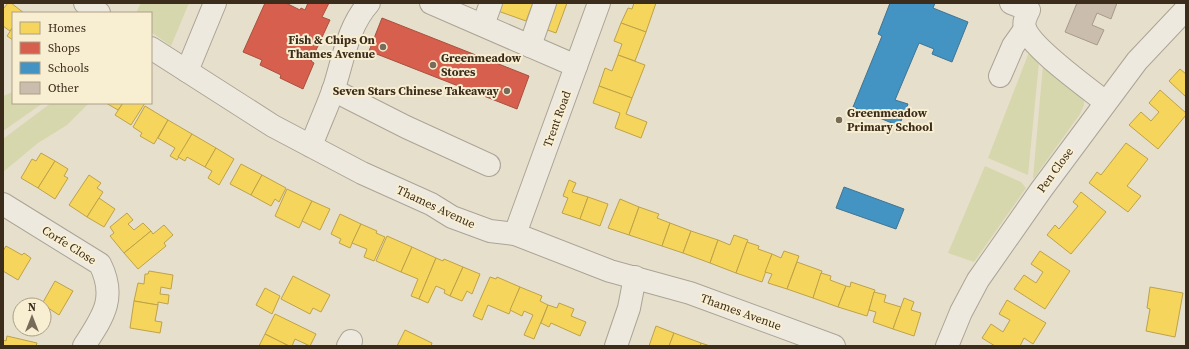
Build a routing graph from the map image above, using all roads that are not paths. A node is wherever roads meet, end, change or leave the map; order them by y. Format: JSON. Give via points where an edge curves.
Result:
{"nodes":[{"id":1,"x":215,"y":3,"type":"edge"},
{"id":2,"x":369,"y":3,"type":"edge"},
{"id":3,"x":491,"y":3,"type":"edge"},
{"id":4,"x":545,"y":3,"type":"edge"},
{"id":5,"x":599,"y":3,"type":"edge"},
{"id":6,"x":1011,"y":3,"type":"edge"},
{"id":7,"x":437,"y":4,"type":"edge"},
{"id":8,"x":1186,"y":9,"type":"edge"},
{"id":9,"x":483,"y":25,"type":"junction"},
{"id":10,"x":1025,"y":29,"type":"junction"},
{"id":11,"x":530,"y":46,"type":"junction"},
{"id":12,"x":152,"y":49,"type":"edge"},
{"id":13,"x":576,"y":66,"type":"junction"},
{"id":14,"x":187,"y":71,"type":"junction"},
{"id":15,"x":1000,"y":76,"type":"dead end"},
{"id":16,"x":333,"y":90,"type":"junction"},
{"id":17,"x":1105,"y":102,"type":"junction"},
{"id":18,"x":311,"y":146,"type":"junction"},
{"id":19,"x":489,"y":164,"type":"dead end"},
{"id":20,"x":3,"y":204,"type":"edge"},
{"id":21,"x":515,"y":234,"type":"junction"},
{"id":22,"x":635,"y":277,"type":"junction"},
{"id":23,"x":84,"y":346,"type":"edge"},
{"id":24,"x":616,"y":346,"type":"edge"},
{"id":25,"x":834,"y":346,"type":"edge"},
{"id":26,"x":947,"y":346,"type":"edge"}],
"edges":[{"from":1,"to":14,"type":"street"},
{"from":2,"to":16,"type":"street","via":[[360,14],[352,32]]},
{"from":3,"to":9,"type":"street"},
{"from":4,"to":11,"type":"street"},
{"from":5,"to":13,"type":"street","name":"Trent Road"},
{"from":6,"to":10,"type":"street","via":[[1029,10],[1024,23]]},
{"from":7,"to":9,"type":"street"},
{"from":8,"to":17,"type":"street","name":"Pen Close","via":[[1152,43]]},
{"from":9,"to":11,"type":"street"},
{"from":10,"to":15,"type":"street","via":[[1013,46]]},
{"from":10,"to":17,"type":"street","via":[[1040,48]]},
{"from":11,"to":13,"type":"street"},
{"from":12,"to":14,"type":"street","name":"Thames Avenue"},
{"from":13,"to":21,"type":"street","name":"Trent Road"},
{"from":14,"to":18,"type":"street","name":"Thames Avenue","via":[[273,126]]},
{"from":16,"to":18,"type":"street"},
{"from":16,"to":19,"type":"street","via":[[406,127]]},
{"from":17,"to":26,"type":"street","name":"Pen Close","via":[[978,280]]},
{"from":18,"to":21,"type":"street","name":"Thames Avenue","via":[[362,173],[431,204],[452,217],[490,231]]},
{"from":20,"to":23,"type":"street","name":"Corfe Close","via":[[100,264],[109,288],[107,302]]},
{"from":21,"to":22,"type":"street","name":"Thames Avenue"},
{"from":22,"to":24,"type":"street","via":[[630,308]]},
{"from":22,"to":25,"type":"street","name":"Thames Avenue","via":[[690,293]]}]}
